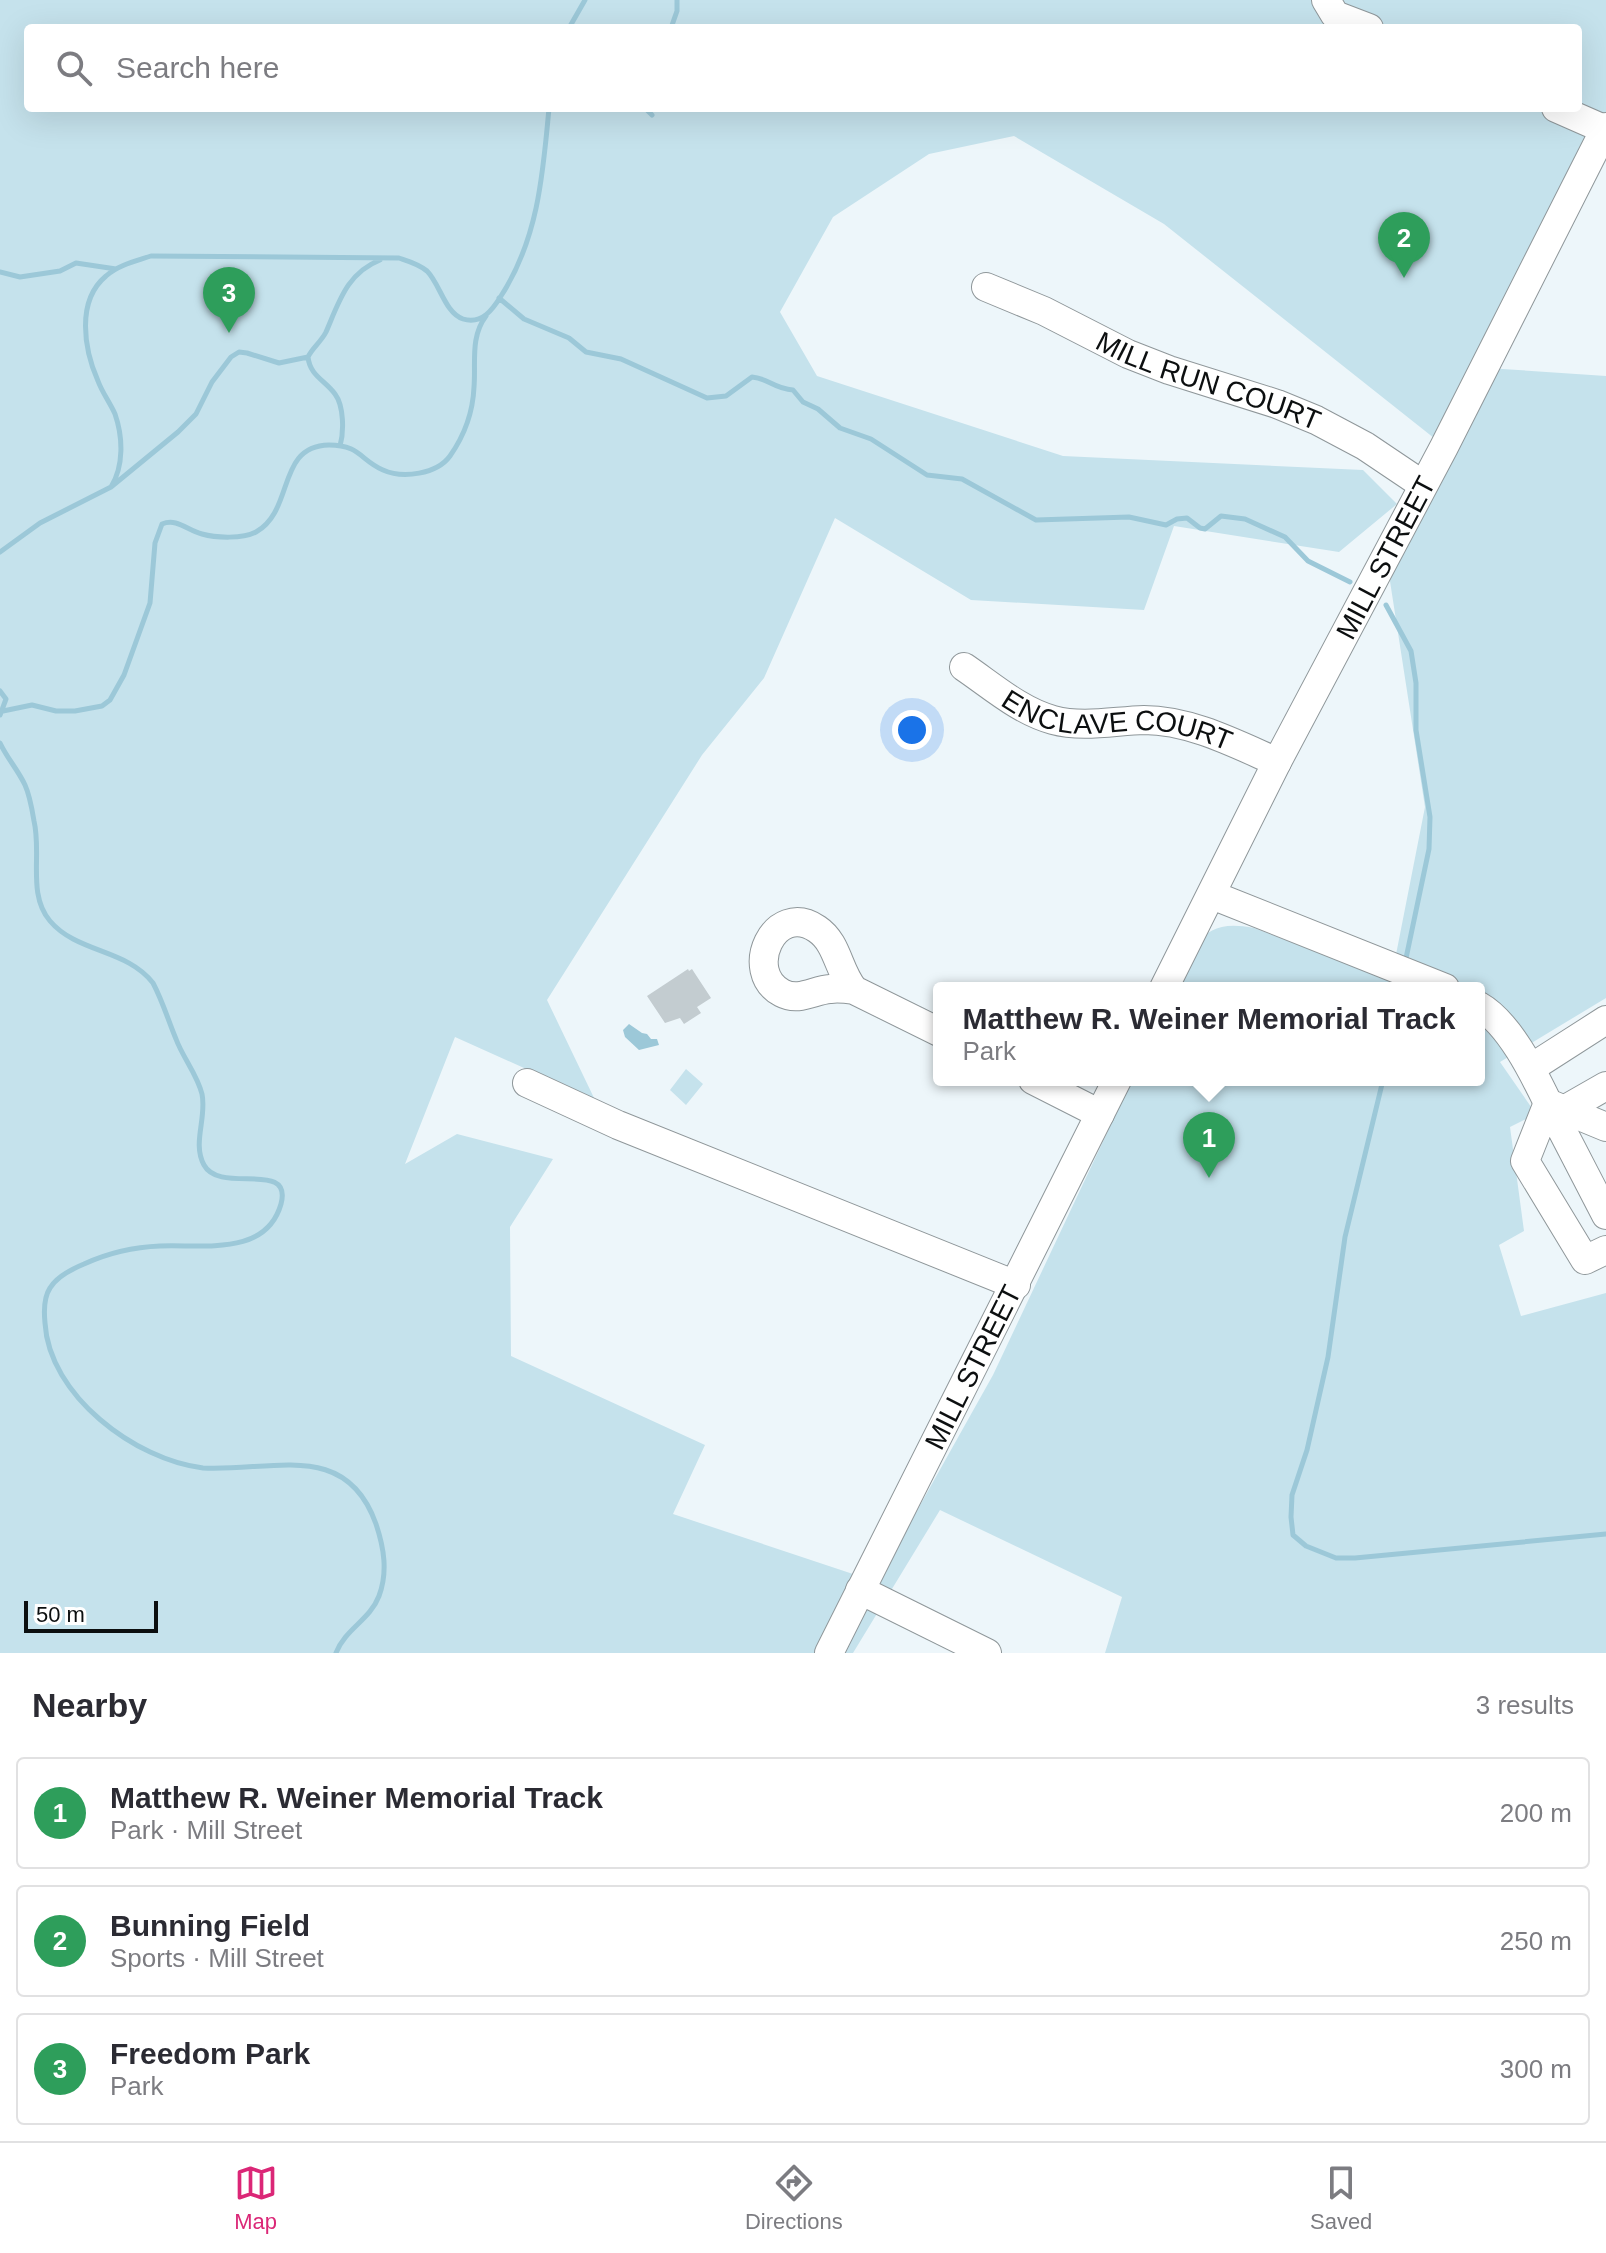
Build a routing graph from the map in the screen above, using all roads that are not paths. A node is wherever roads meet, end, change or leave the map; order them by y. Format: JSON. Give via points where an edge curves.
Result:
{"nodes":[{"id":1,"x":1326,"y":0,"type":"edge"},
{"id":2,"x":1359,"y":24,"type":"edge"},
{"id":3,"x":1566,"y":112,"type":"edge"},
{"id":4,"x":1606,"y":129,"type":"edge"},
{"id":5,"x":986,"y":287,"type":"dead end"},
{"id":6,"x":1423,"y":485,"type":"junction"},
{"id":7,"x":964,"y":667,"type":"dead end"},
{"id":8,"x":1277,"y":762,"type":"junction"},
{"id":9,"x":1212,"y":895,"type":"junction"},
{"id":10,"x":1167,"y":982,"type":"edge"},
{"id":11,"x":1431,"y":982,"type":"edge"},
{"id":12,"x":854,"y":990,"type":"dead end"},
{"id":13,"x":1485,"y":1009,"type":"edge"},
{"id":14,"x":1606,"y":1020,"type":"edge"},
{"id":15,"x":933,"y":1029,"type":"edge"},
{"id":16,"x":1531,"y":1068,"type":"junction"},
{"id":17,"x":527,"y":1083,"type":"dead end"},
{"id":18,"x":1045,"y":1086,"type":"edge"},
{"id":19,"x":1114,"y":1086,"type":"edge"},
{"id":20,"x":1606,"y":1086,"type":"edge"},
{"id":21,"x":1556,"y":1106,"type":"junction"},
{"id":22,"x":1100,"y":1114,"type":"junction"},
{"id":23,"x":1606,"y":1127,"type":"edge"},
{"id":24,"x":1606,"y":1215,"type":"edge"},
{"id":25,"x":1606,"y":1250,"type":"edge"},
{"id":26,"x":1016,"y":1285,"type":"junction"},
{"id":27,"x":860,"y":1590,"type":"junction"},
{"id":28,"x":829,"y":1653,"type":"edge"},
{"id":29,"x":987,"y":1653,"type":"edge"}],
"edges":[{"from":1,"to":2,"type":"street","via":[[1335,15]]},
{"from":3,"to":4,"type":"street"},
{"from":4,"to":6,"type":"street","name":"MILL STREET"},
{"from":5,"to":6,"type":"street","name":"MILL RUN COURT","via":[[1128,354],[1316,420]]},
{"from":6,"to":8,"type":"street","name":"MILL STREET"},
{"from":7,"to":8,"type":"street","name":"ENCLAVE COURT","via":[[1043,717],[1069,723],[1169,723],[1228,740]]},
{"from":8,"to":9,"type":"street","name":"MILL STREET"},
{"from":9,"to":10,"type":"street","name":"MILL STREET"},
{"from":9,"to":11,"type":"street"},
{"from":12,"to":15,"type":"street"},
{"from":13,"to":16,"type":"street"},
{"from":14,"to":16,"type":"street"},
{"from":16,"to":21,"type":"street"},
{"from":17,"to":26,"type":"street","via":[[618,1125]]},
{"from":18,"to":22,"type":"street"},
{"from":19,"to":22,"type":"street","name":"MILL STREET"},
{"from":20,"to":21,"type":"street"},
{"from":21,"to":23,"type":"street"},
{"from":21,"to":24,"type":"street"},
{"from":21,"to":25,"type":"street","via":[[1525,1161],[1585,1260]]},
{"from":22,"to":26,"type":"street","name":"MILL STREET"},
{"from":26,"to":27,"type":"street","name":"MILL STREET"},
{"from":27,"to":28,"type":"street","name":"MILL STREET"},
{"from":27,"to":29,"type":"street"}]}
